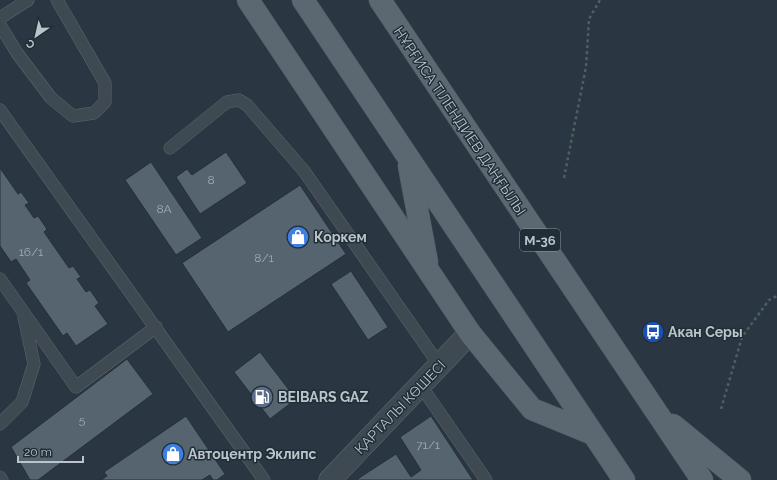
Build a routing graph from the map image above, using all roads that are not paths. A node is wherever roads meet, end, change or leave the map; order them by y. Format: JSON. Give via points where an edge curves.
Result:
{"nodes":[{"id":1,"x":28,"y":0,"type":"edge"},
{"id":2,"x":57,"y":0,"type":"edge"},
{"id":3,"x":248,"y":0,"type":"edge"},
{"id":4,"x":303,"y":0,"type":"edge"},
{"id":5,"x":380,"y":0,"type":"edge"},
{"id":6,"x":0,"y":18,"type":"edge"},
{"id":7,"x":0,"y":25,"type":"edge"},
{"id":8,"x":0,"y":110,"type":"edge"},
{"id":9,"x":170,"y":148,"type":"dead end"},
{"id":10,"x":408,"y":157,"type":"junction"},
{"id":11,"x":429,"y":272,"type":"junction"},
{"id":12,"x":0,"y":279,"type":"edge"},
{"id":13,"x":23,"y":311,"type":"junction"},
{"id":14,"x":156,"y":327,"type":"junction"},
{"id":15,"x":470,"y":334,"type":"junction"},
{"id":16,"x":440,"y":366,"type":"junction"},
{"id":17,"x":421,"y":386,"type":"junction"},
{"id":18,"x":653,"y":408,"type":"junction"},
{"id":19,"x":0,"y":424,"type":"edge"},
{"id":20,"x":593,"y":434,"type":"junction"},
{"id":21,"x":0,"y":477,"type":"edge"},
{"id":22,"x":333,"y":479,"type":"edge"},
{"id":23,"x":2,"y":480,"type":"edge"},
{"id":24,"x":264,"y":480,"type":"edge"},
{"id":25,"x":486,"y":480,"type":"edge"},
{"id":26,"x":624,"y":480,"type":"edge"},
{"id":27,"x":702,"y":480,"type":"edge"},
{"id":28,"x":740,"y":480,"type":"edge"}],
"edges":[{"from":1,"to":6,"type":"lane"},
{"from":2,"to":7,"type":"lane","via":[[105,83],[105,102],[94,113],[73,116],[51,98],[17,53]]},
{"from":3,"to":11,"type":"main road"},
{"from":4,"to":10,"type":"main road"},
{"from":5,"to":18,"type":"main road","name":"НҰРҒИСА ТІЛЕНДИЕВ ДАҢҒЫЛЫ","number":"M-36"},
{"from":8,"to":14,"type":"lane"},
{"from":9,"to":16,"type":"lane","via":[[227,102],[239,100],[248,105],[304,171]]},
{"from":10,"to":11,"type":"main road"},
{"from":10,"to":20,"type":"main road"},
{"from":11,"to":15,"type":"main road"},
{"from":12,"to":13,"type":"lane"},
{"from":13,"to":14,"type":"lane","via":[[76,387]]},
{"from":13,"to":19,"type":"lane","via":[[34,364],[22,402]]},
{"from":14,"to":24,"type":"lane"},
{"from":15,"to":16,"type":"street","name":"ҚАРТАЛЫ КӨШЕСІ"},
{"from":15,"to":20,"type":"main road","via":[[532,409]]},
{"from":16,"to":17,"type":"street","name":"ҚАРТАЛЫ КӨШЕСІ"},
{"from":17,"to":22,"type":"street","name":"ҚАРТАЛЫ КӨШЕСІ"},
{"from":17,"to":25,"type":"lane"},
{"from":18,"to":27,"type":"main road","name":"НҰРҒИСА ТІЛЕНДИЕВ ДАҢҒЫЛЫ","number":"M-36"},
{"from":18,"to":28,"type":"main road"},
{"from":20,"to":26,"type":"main road"},
{"from":21,"to":23,"type":"lane"}]}
